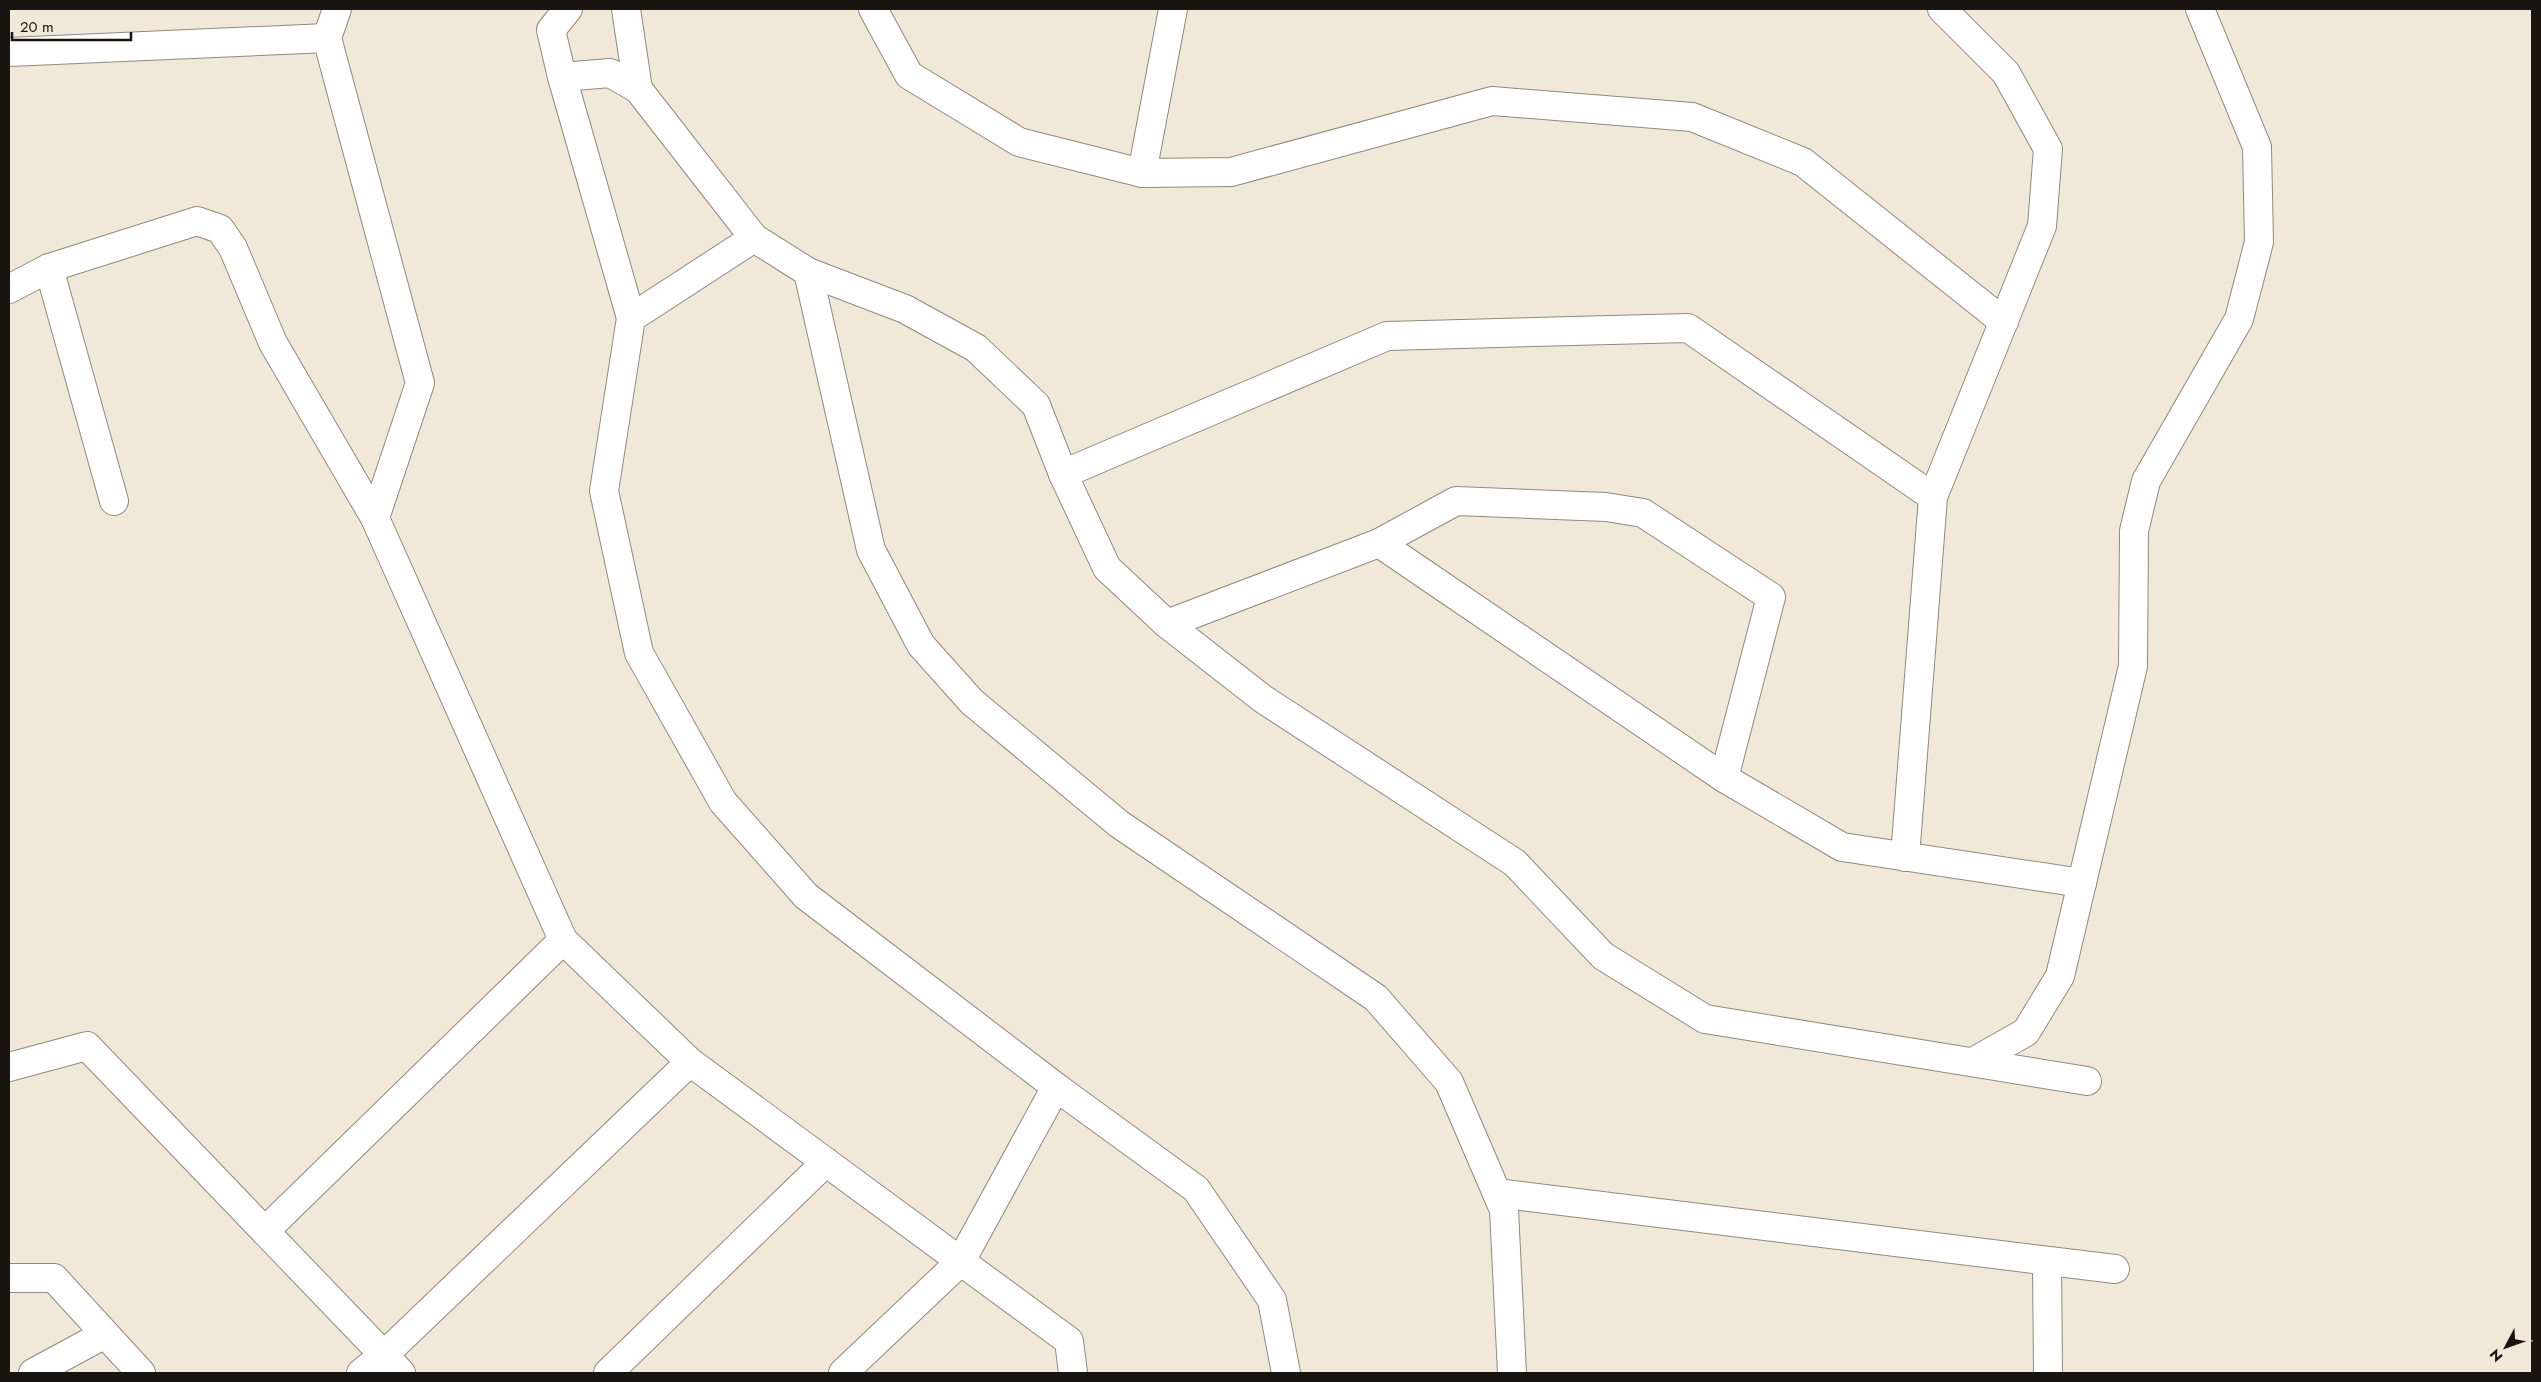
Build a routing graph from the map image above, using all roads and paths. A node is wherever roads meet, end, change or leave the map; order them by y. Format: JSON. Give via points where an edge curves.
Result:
{"nodes":[{"id":1,"x":337,"y":9,"type":"edge"},
{"id":2,"x":568,"y":9,"type":"edge"},
{"id":3,"x":626,"y":9,"type":"edge"},
{"id":4,"x":872,"y":9,"type":"edge"},
{"id":5,"x":1173,"y":9,"type":"edge"},
{"id":6,"x":1942,"y":9,"type":"edge"},
{"id":7,"x":2200,"y":9,"type":"edge"},
{"id":8,"x":327,"y":38,"type":"junction"},
{"id":9,"x":37,"y":50,"type":"junction"},
{"id":10,"x":9,"y":52,"type":"edge"},
{"id":11,"x":9,"y":71,"type":"edge"},
{"id":12,"x":562,"y":77,"type":"junction"},
{"id":13,"x":638,"y":89,"type":"junction"},
{"id":14,"x":1142,"y":173,"type":"junction"},
{"id":15,"x":754,"y":238,"type":"junction"},
{"id":16,"x":49,"y":268,"type":"junction"},
{"id":17,"x":808,"y":272,"type":"junction"},
{"id":18,"x":9,"y":289,"type":"edge"},
{"id":19,"x":630,"y":318,"type":"junction"},
{"id":20,"x":2004,"y":322,"type":"junction"},
{"id":21,"x":1063,"y":474,"type":"junction"},
{"id":22,"x":1933,"y":497,"type":"junction"},
{"id":23,"x":114,"y":501,"type":"dead end"},
{"id":24,"x":375,"y":518,"type":"junction"},
{"id":25,"x":1379,"y":543,"type":"junction"},
{"id":26,"x":1167,"y":624,"type":"junction"},
{"id":27,"x":1724,"y":778,"type":"junction"},
{"id":28,"x":1904,"y":857,"type":"junction"},
{"id":29,"x":2082,"y":883,"type":"junction"},
{"id":30,"x":564,"y":940,"type":"junction"},
{"id":31,"x":690,"y":1062,"type":"junction"},
{"id":32,"x":1973,"y":1062,"type":"junction"},
{"id":33,"x":9,"y":1067,"type":"edge"},
{"id":34,"x":2087,"y":1081,"type":"dead end"},
{"id":35,"x":1056,"y":1086,"type":"junction"},
{"id":36,"x":826,"y":1162,"type":"junction"},
{"id":37,"x":1497,"y":1193,"type":"junction"},
{"id":38,"x":265,"y":1232,"type":"junction"},
{"id":39,"x":961,"y":1261,"type":"junction"},
{"id":40,"x":2047,"y":1261,"type":"junction"},
{"id":41,"x":2115,"y":1270,"type":"dead end"},
{"id":42,"x":9,"y":1278,"type":"edge"},
{"id":43,"x":105,"y":1334,"type":"junction"},
{"id":44,"x":392,"y":1364,"type":"edge"},
{"id":45,"x":33,"y":1373,"type":"edge"},
{"id":46,"x":141,"y":1373,"type":"edge"},
{"id":47,"x":362,"y":1373,"type":"edge"},
{"id":48,"x":608,"y":1373,"type":"edge"},
{"id":49,"x":843,"y":1373,"type":"edge"},
{"id":50,"x":1073,"y":1373,"type":"edge"},
{"id":51,"x":1286,"y":1373,"type":"edge"},
{"id":52,"x":1512,"y":1373,"type":"edge"},
{"id":53,"x":2048,"y":1373,"type":"edge"}],
"edges":[{"from":1,"to":8,"type":"street"},
{"from":2,"to":12,"type":"street","via":[[551,30]]},
{"from":3,"to":13,"type":"street"},
{"from":4,"to":14,"type":"street","via":[[909,75],[1019,142]]},
{"from":5,"to":14,"type":"street"},
{"from":6,"to":20,"type":"street","via":[[2006,73],[2048,149],[2042,226]]},
{"from":7,"to":29,"type":"street","via":[[2257,147],[2259,242],[2240,320],[2146,481],[2134,531],[2133,666]]},
{"from":8,"to":9,"type":"street"},
{"from":8,"to":24,"type":"street","via":[[420,383]]},
{"from":9,"to":10,"type":"street"},
{"from":9,"to":11,"type":"street"},
{"from":12,"to":13,"type":"street","via":[[610,73]]},
{"from":12,"to":19,"type":"street"},
{"from":13,"to":15,"type":"street"},
{"from":14,"to":20,"type":"street","via":[[1231,172],[1492,101],[1692,117],[1803,162]]},
{"from":15,"to":17,"type":"street"},
{"from":15,"to":19,"type":"street"},
{"from":16,"to":18,"type":"street"},
{"from":16,"to":23,"type":"street"},
{"from":16,"to":24,"type":"street","via":[[197,221],[220,229],[233,248],[273,343]]},
{"from":17,"to":21,"type":"street","via":[[905,309],[976,348],[1036,405]]},
{"from":17,"to":37,"type":"street","via":[[871,550],[922,645],[972,702],[1119,824],[1376,998],[1449,1082]]},
{"from":19,"to":35,"type":"street","via":[[604,491],[639,653],[724,802],[806,896]]},
{"from":20,"to":22,"type":"street"},
{"from":21,"to":22,"type":"street","via":[[1387,336],[1688,328]]},
{"from":21,"to":26,"type":"street","via":[[1107,568]]},
{"from":22,"to":28,"type":"street"},
{"from":24,"to":30,"type":"street"},
{"from":25,"to":26,"type":"street"},
{"from":25,"to":27,"type":"street"},
{"from":25,"to":27,"type":"street","via":[[1456,501],[1606,507],[1643,513],[1771,597]]},
{"from":26,"to":32,"type":"street","via":[[1263,699],[1515,863],[1604,956],[1705,1019]]},
{"from":27,"to":28,"type":"street","via":[[1842,847]]},
{"from":28,"to":29,"type":"street"},
{"from":29,"to":32,"type":"street","via":[[2060,976],[2026,1032]]},
{"from":30,"to":31,"type":"street"},
{"from":30,"to":38,"type":"street"},
{"from":31,"to":36,"type":"street"},
{"from":31,"to":44,"type":"street"},
{"from":32,"to":34,"type":"street"},
{"from":33,"to":38,"type":"street","via":[[87,1046]]},
{"from":35,"to":39,"type":"street"},
{"from":35,"to":51,"type":"street","via":[[1196,1189],[1272,1300]]},
{"from":36,"to":39,"type":"street"},
{"from":36,"to":48,"type":"street"},
{"from":37,"to":40,"type":"street"},
{"from":37,"to":52,"type":"street","via":[[1504,1210]]},
{"from":38,"to":44,"type":"street"},
{"from":39,"to":49,"type":"street"},
{"from":39,"to":50,"type":"street","via":[[1069,1341]]},
{"from":40,"to":41,"type":"street"},
{"from":40,"to":53,"type":"street"},
{"from":42,"to":43,"type":"street","via":[[54,1278]]},
{"from":43,"to":45,"type":"street"},
{"from":43,"to":46,"type":"street"},
{"from":44,"to":47,"type":"street"}]}
